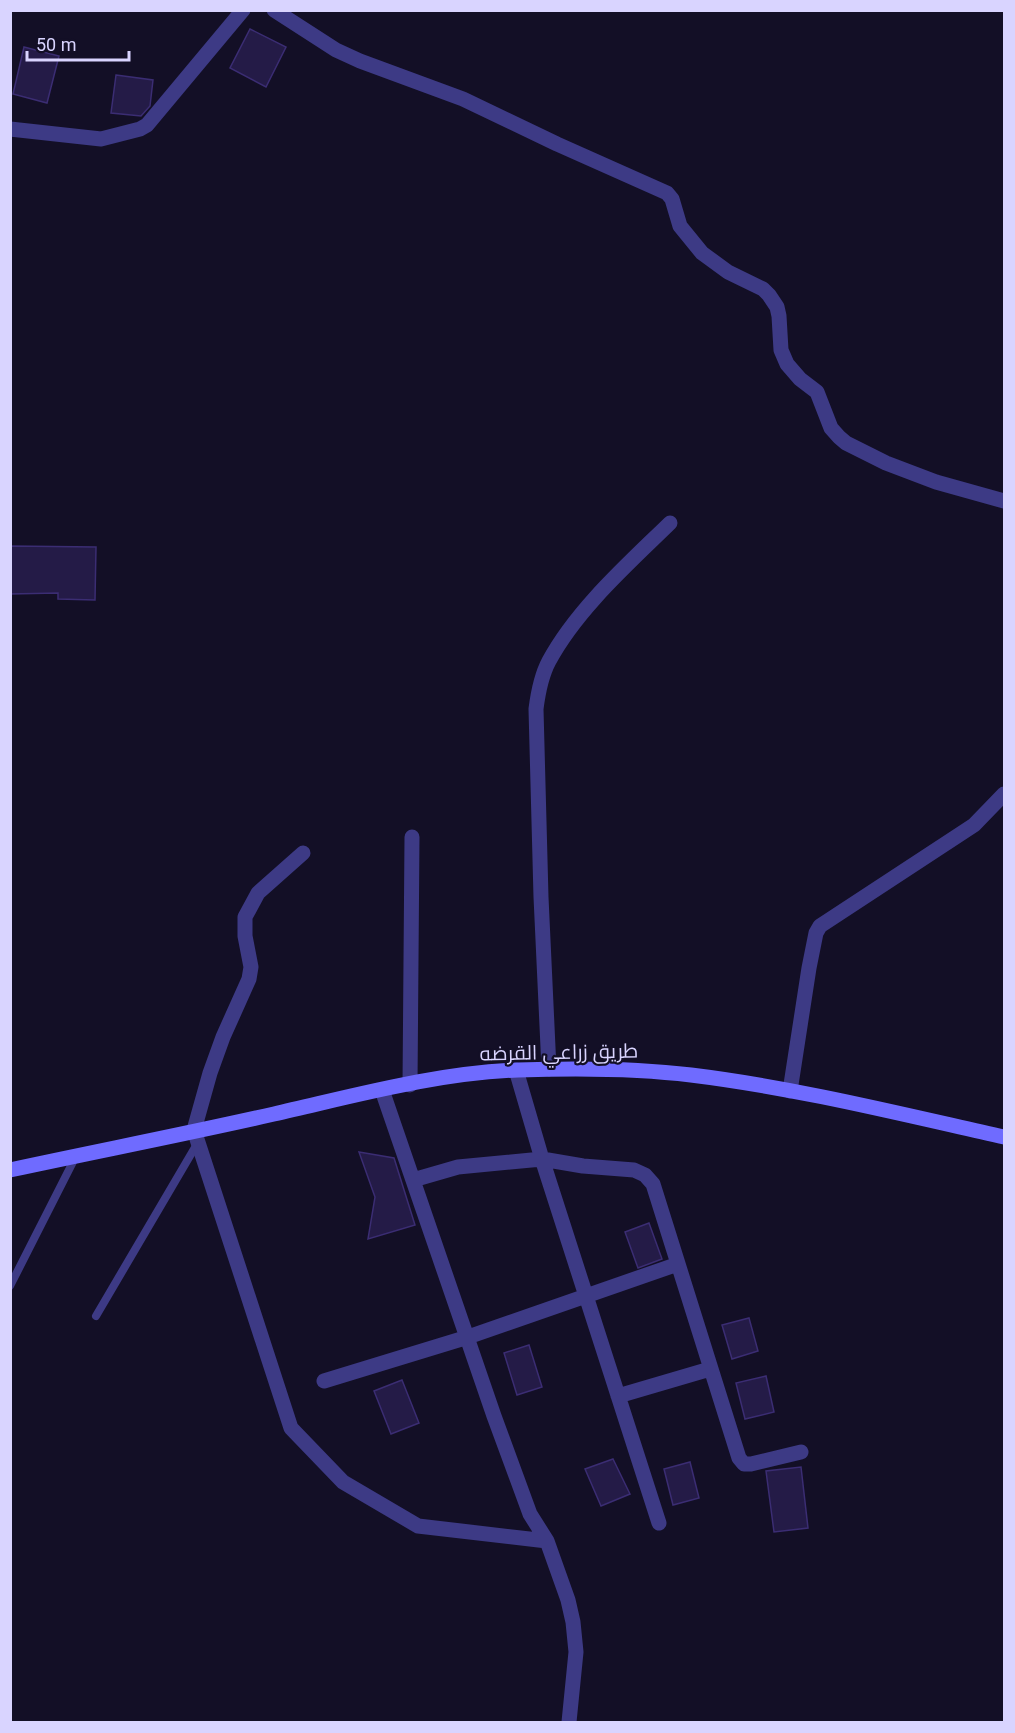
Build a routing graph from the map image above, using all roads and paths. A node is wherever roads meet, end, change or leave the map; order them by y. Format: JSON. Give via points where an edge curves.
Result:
{"nodes":[{"id":1,"x":243,"y":10,"type":"edge"},
{"id":2,"x":274,"y":10,"type":"edge"},
{"id":3,"x":10,"y":129,"type":"edge"},
{"id":4,"x":1005,"y":501,"type":"edge"},
{"id":5,"x":670,"y":523,"type":"dead end"},
{"id":6,"x":1005,"y":794,"type":"edge"},
{"id":7,"x":412,"y":837,"type":"dead end"},
{"id":8,"x":303,"y":853,"type":"dead end"},
{"id":9,"x":516,"y":1070,"type":"junction"},
{"id":10,"x":549,"y":1070,"type":"junction"},
{"id":11,"x":410,"y":1085,"type":"junction"},
{"id":12,"x":382,"y":1090,"type":"junction"},
{"id":13,"x":790,"y":1091,"type":"junction"},
{"id":14,"x":195,"y":1137,"type":"junction"},
{"id":15,"x":1005,"y":1137,"type":"edge"},
{"id":16,"x":76,"y":1156,"type":"junction"},
{"id":17,"x":542,"y":1159,"type":"junction"},
{"id":18,"x":10,"y":1170,"type":"edge"},
{"id":19,"x":414,"y":1180,"type":"junction"},
{"id":20,"x":678,"y":1264,"type":"junction"},
{"id":21,"x":10,"y":1286,"type":"edge"},
{"id":22,"x":586,"y":1296,"type":"junction"},
{"id":23,"x":96,"y":1316,"type":"dead end"},
{"id":24,"x":468,"y":1337,"type":"junction"},
{"id":25,"x":710,"y":1369,"type":"junction"},
{"id":26,"x":324,"y":1381,"type":"dead end"},
{"id":27,"x":618,"y":1396,"type":"junction"},
{"id":28,"x":801,"y":1452,"type":"dead end"},
{"id":29,"x":659,"y":1523,"type":"dead end"},
{"id":30,"x":547,"y":1541,"type":"junction"},
{"id":31,"x":569,"y":1722,"type":"edge"}],
"edges":[{"from":1,"to":3,"type":"street","via":[[140,129],[101,139]]},
{"from":2,"to":4,"type":"street","via":[[336,50],[463,99],[668,193],[681,226],[702,253],[769,295],[777,307],[781,350],[787,364],[817,393],[831,428],[839,437],[886,463]]},
{"from":5,"to":10,"type":"street","via":[[602,589],[549,662],[540,686],[536,709]]},
{"from":6,"to":13,"type":"street","via":[[974,825],[820,926],[809,968]]},
{"from":7,"to":11,"type":"street"},
{"from":8,"to":14,"type":"street","via":[[258,893],[244,917],[249,979],[213,1064]]},
{"from":9,"to":10,"type":"main road","name":"طريق زراعي القرضه"},
{"from":9,"to":11,"type":"main road","name":"طريق زراعي القرضه"},
{"from":9,"to":17,"type":"street"},
{"from":10,"to":13,"type":"main road","name":"طريق زراعي القرضه","via":[[689,1075]]},
{"from":11,"to":12,"type":"main road","name":"طريق زراعي القرضه"},
{"from":12,"to":14,"type":"main road","name":"طريق زراعي القرضه"},
{"from":12,"to":19,"type":"street"},
{"from":13,"to":15,"type":"main road","name":"طريق زراعي القرضه"},
{"from":14,"to":16,"type":"main road","name":"طريق زراعي القرضه"},
{"from":14,"to":23,"type":"lane"},
{"from":14,"to":30,"type":"street","via":[[291,1428],[343,1482],[417,1526]]},
{"from":16,"to":18,"type":"main road","name":"طريق زراعي القرضه"},
{"from":16,"to":21,"type":"lane"},
{"from":17,"to":19,"type":"street","via":[[458,1167]]},
{"from":17,"to":20,"type":"street","via":[[634,1170],[645,1175],[653,1184]]},
{"from":17,"to":22,"type":"street"},
{"from":19,"to":24,"type":"street"},
{"from":20,"to":22,"type":"street"},
{"from":20,"to":25,"type":"street"},
{"from":22,"to":24,"type":"street"},
{"from":22,"to":27,"type":"street"},
{"from":24,"to":26,"type":"street"},
{"from":24,"to":30,"type":"street","via":[[530,1514]]},
{"from":25,"to":27,"type":"street"},
{"from":25,"to":28,"type":"street","via":[[744,1464]]},
{"from":27,"to":29,"type":"street"},
{"from":30,"to":31,"type":"street","via":[[573,1623],[576,1652]]}]}
